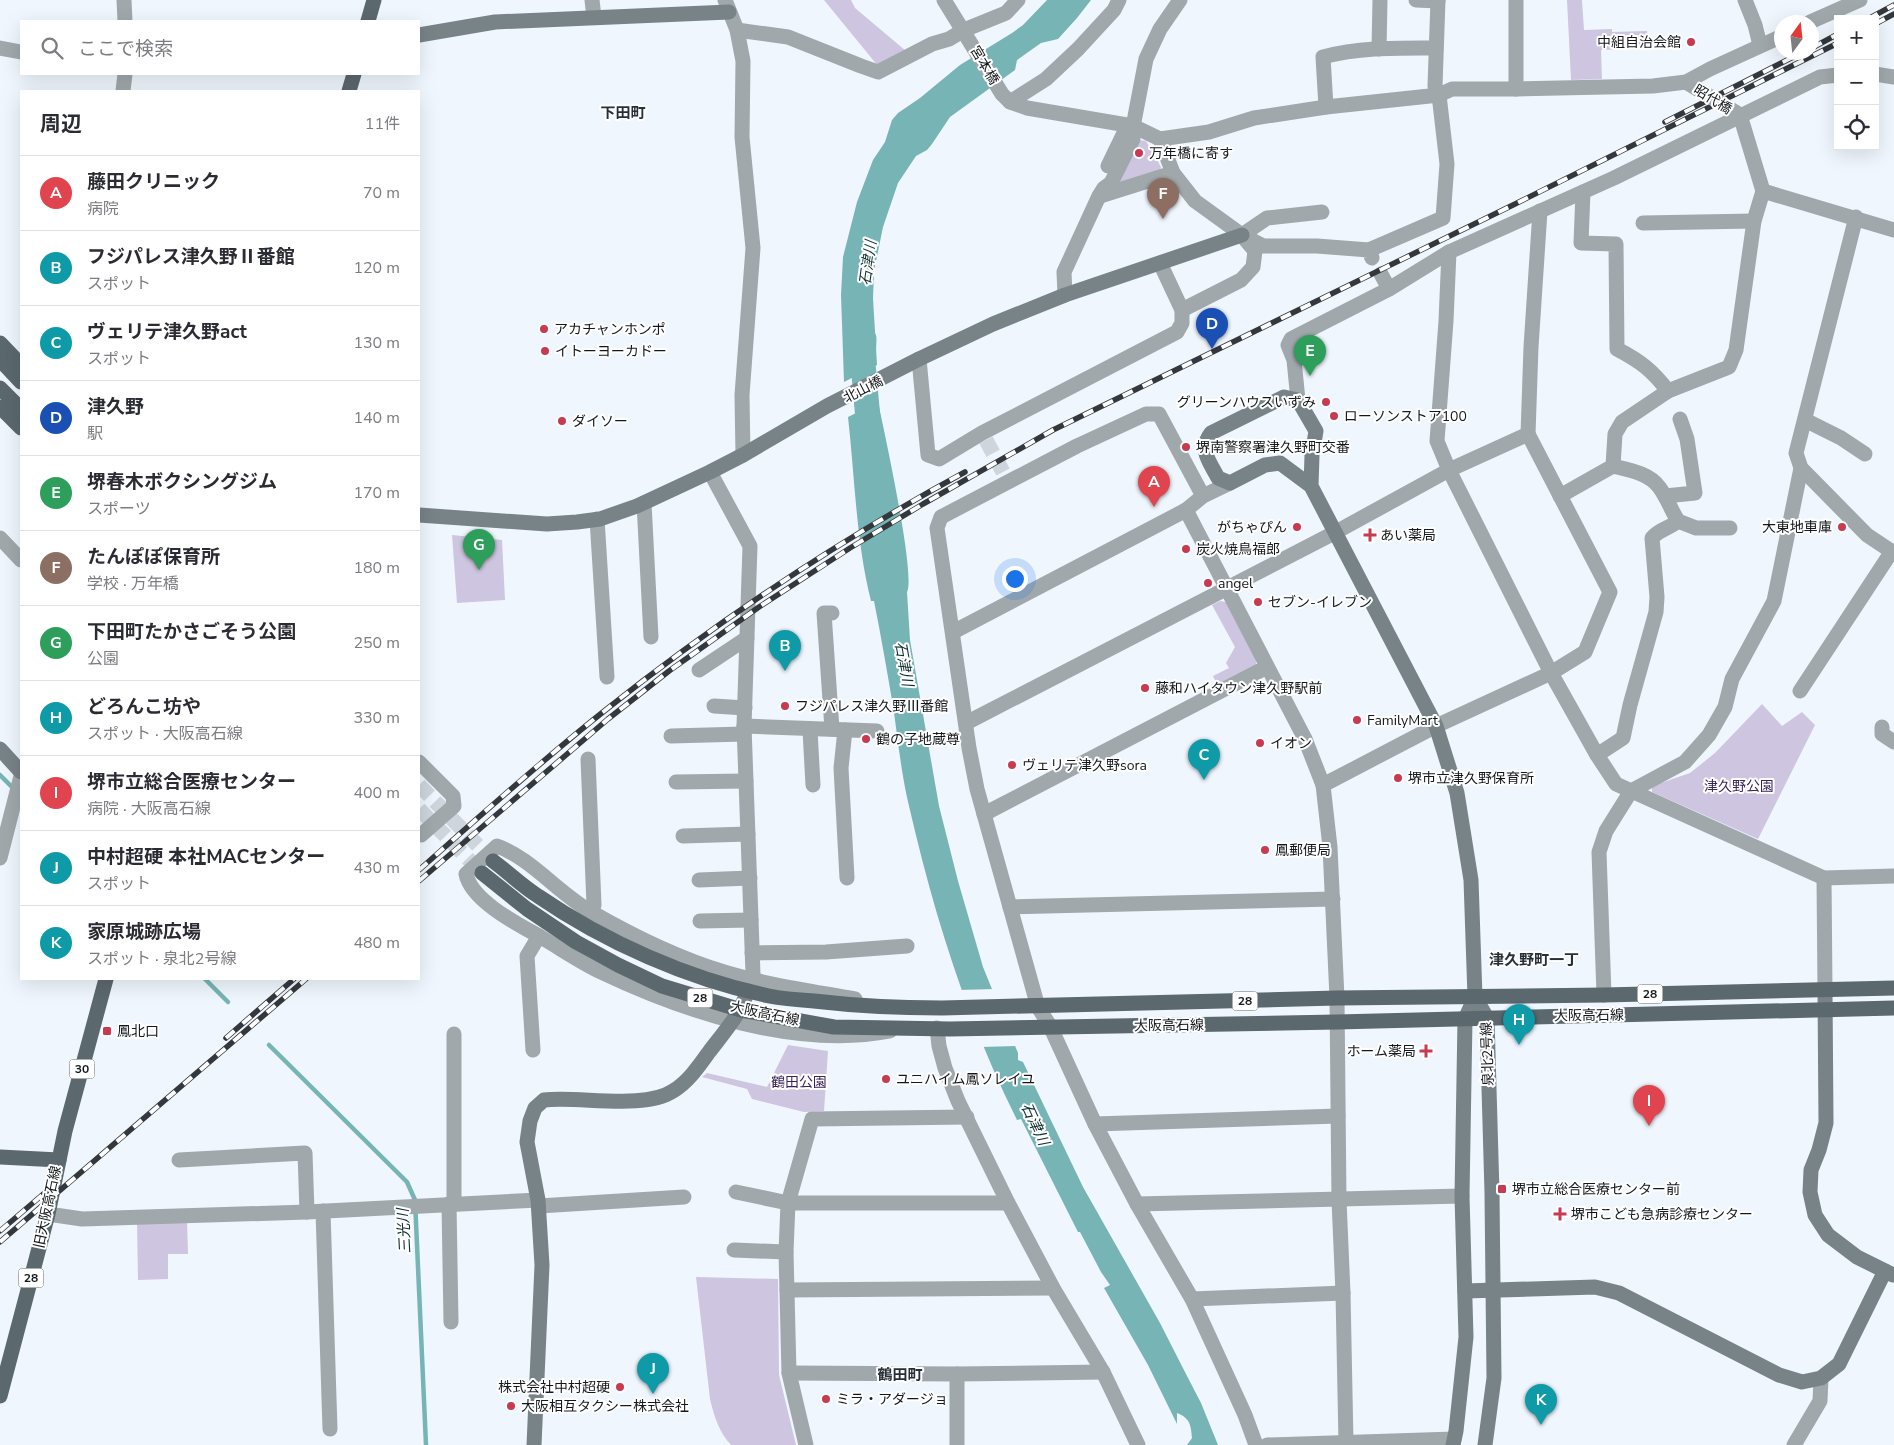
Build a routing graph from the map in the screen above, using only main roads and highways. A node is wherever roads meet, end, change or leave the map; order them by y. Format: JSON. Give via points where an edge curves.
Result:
{"nodes":[{"id":1,"x":374,"y":0,"type":"edge"},
{"id":2,"x":368,"y":20,"type":"edge"},
{"id":3,"x":354,"y":75,"type":"edge"},
{"id":4,"x":349,"y":90,"type":"edge"},
{"id":5,"x":0,"y":343,"type":"edge"},
{"id":6,"x":0,"y":360,"type":"edge"},
{"id":7,"x":20,"y":364,"type":"edge"},
{"id":8,"x":20,"y":381,"type":"edge"},
{"id":9,"x":0,"y":388,"type":"edge"},
{"id":10,"x":0,"y":406,"type":"edge"},
{"id":11,"x":20,"y":408,"type":"edge"},
{"id":12,"x":20,"y":427,"type":"edge"},
{"id":13,"x":493,"y":861,"type":"tunnel mouth"},
{"id":14,"x":482,"y":873,"type":"tunnel mouth"},
{"id":15,"x":106,"y":980,"type":"edge"},
{"id":16,"x":1894,"y":988,"type":"edge"},
{"id":17,"x":1894,"y":1008,"type":"edge"},
{"id":18,"x":0,"y":1157,"type":"edge"},
{"id":19,"x":59,"y":1160,"type":"junction"},
{"id":20,"x":0,"y":1396,"type":"edge"}],
"edges":[{"from":1,"to":2,"type":"main road"},
{"from":3,"to":4,"type":"main road"},
{"from":5,"to":7,"type":"main road"},
{"from":6,"to":8,"type":"main road"},
{"from":9,"to":11,"type":"main road"},
{"from":10,"to":12,"type":"main road"},
{"from":13,"to":16,"type":"main road","name":"大阪高石線","number":"28","via":[[537,896],[585,925],[663,963],[750,985],[771,996],[840,1004],[901,1008],[1038,1007]]},
{"from":14,"to":17,"type":"main road","name":"大阪高石線","number":"28","via":[[576,942],[662,986],[737,1016],[834,1027],[1337,1022]]},
{"from":15,"to":19,"type":"main road","number":"30"},
{"from":18,"to":19,"type":"main road","name":"旧大阪高石線"},
{"from":19,"to":20,"type":"main road","name":"旧大阪高石線","number":"28"}]}
